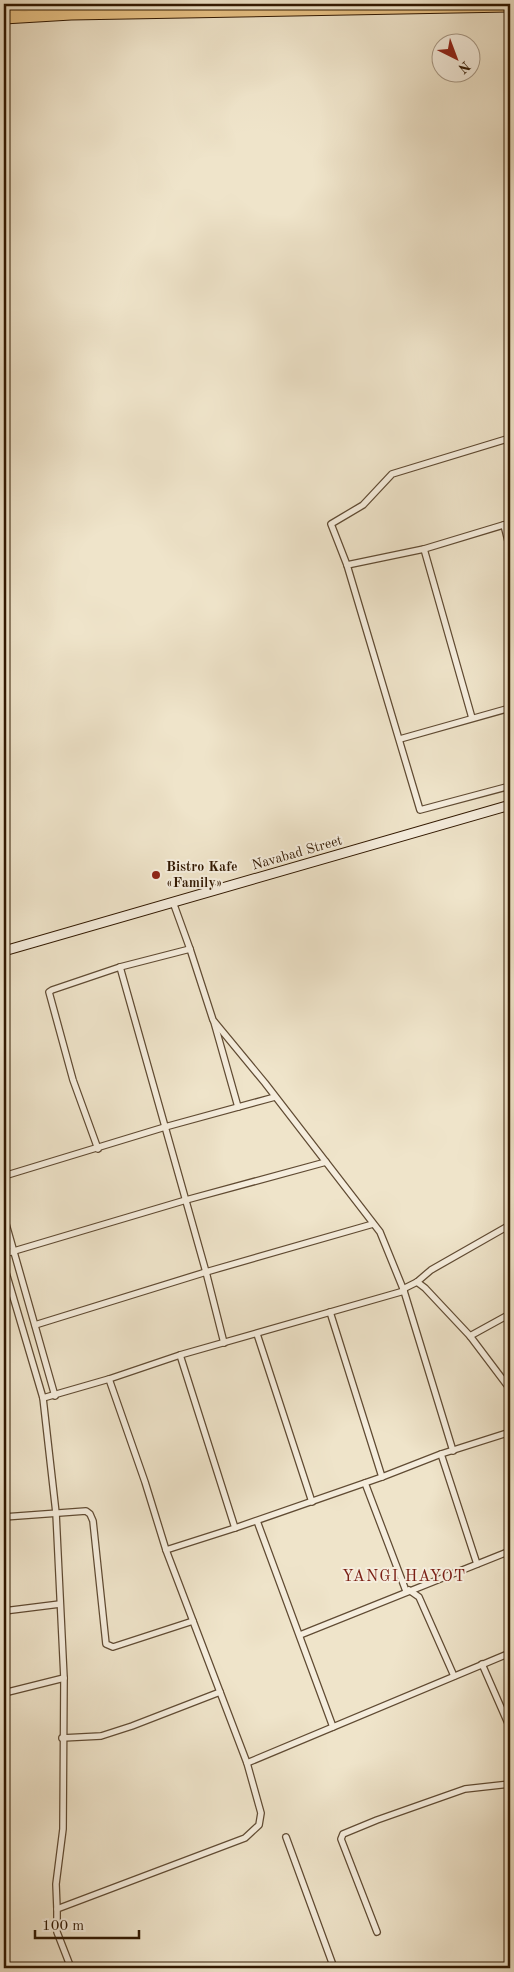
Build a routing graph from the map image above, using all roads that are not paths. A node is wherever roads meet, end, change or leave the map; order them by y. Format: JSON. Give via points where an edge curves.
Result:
{"nodes":[{"id":1,"x":94,"y":4,"type":"edge"},
{"id":2,"x":510,"y":6,"type":"edge"},
{"id":3,"x":4,"y":8,"type":"edge"},
{"id":4,"x":4,"y":18,"type":"edge"},
{"id":5,"x":510,"y":438,"type":"edge"},
{"id":6,"x":510,"y":523,"type":"edge"},
{"id":7,"x":504,"y":525,"type":"junction"},
{"id":8,"x":424,"y":549,"type":"junction"},
{"id":9,"x":510,"y":549,"type":"edge"},
{"id":10,"x":347,"y":565,"type":"junction"},
{"id":11,"x":510,"y":708,"type":"edge"},
{"id":12,"x":472,"y":718,"type":"junction"},
{"id":13,"x":400,"y":738,"type":"junction"},
{"id":14,"x":510,"y":786,"type":"edge"},
{"id":15,"x":510,"y":805,"type":"edge"},
{"id":16,"x":172,"y":902,"type":"junction"},
{"id":17,"x":190,"y":949,"type":"junction"},
{"id":18,"x":4,"y":951,"type":"edge"},
{"id":19,"x":120,"y":968,"type":"junction"},
{"id":20,"x":213,"y":1020,"type":"junction"},
{"id":21,"x":275,"y":1097,"type":"junction"},
{"id":22,"x":238,"y":1107,"type":"junction"},
{"id":23,"x":165,"y":1128,"type":"junction"},
{"id":24,"x":98,"y":1149,"type":"junction"},
{"id":25,"x":326,"y":1162,"type":"junction"},
{"id":26,"x":4,"y":1176,"type":"edge"},
{"id":27,"x":186,"y":1200,"type":"junction"},
{"id":28,"x":4,"y":1217,"type":"edge"},
{"id":29,"x":373,"y":1224,"type":"junction"},
{"id":30,"x":510,"y":1225,"type":"edge"},
{"id":31,"x":14,"y":1252,"type":"junction"},
{"id":32,"x":4,"y":1254,"type":"edge"},
{"id":33,"x":4,"y":1266,"type":"edge"},
{"id":34,"x":206,"y":1272,"type":"junction"},
{"id":35,"x":417,"y":1282,"type":"junction"},
{"id":36,"x":403,"y":1290,"type":"junction"},
{"id":37,"x":330,"y":1312,"type":"junction"},
{"id":38,"x":510,"y":1314,"type":"edge"},
{"id":39,"x":35,"y":1325,"type":"junction"},
{"id":40,"x":257,"y":1334,"type":"junction"},
{"id":41,"x":470,"y":1336,"type":"junction"},
{"id":42,"x":224,"y":1343,"type":"junction"},
{"id":43,"x":180,"y":1355,"type":"junction"},
{"id":44,"x":109,"y":1380,"type":"junction"},
{"id":45,"x":510,"y":1390,"type":"edge"},
{"id":46,"x":55,"y":1396,"type":"junction"},
{"id":47,"x":43,"y":1398,"type":"junction"},
{"id":48,"x":510,"y":1432,"type":"edge"},
{"id":49,"x":453,"y":1451,"type":"junction"},
{"id":50,"x":441,"y":1454,"type":"junction"},
{"id":51,"x":382,"y":1477,"type":"junction"},
{"id":52,"x":365,"y":1483,"type":"junction"},
{"id":53,"x":312,"y":1502,"type":"junction"},
{"id":54,"x":56,"y":1513,"type":"junction"},
{"id":55,"x":4,"y":1517,"type":"edge"},
{"id":56,"x":257,"y":1520,"type":"junction"},
{"id":57,"x":235,"y":1528,"type":"junction"},
{"id":58,"x":166,"y":1550,"type":"junction"},
{"id":59,"x":510,"y":1551,"type":"edge"},
{"id":60,"x":477,"y":1564,"type":"junction"},
{"id":61,"x":408,"y":1591,"type":"junction"},
{"id":62,"x":60,"y":1604,"type":"junction"},
{"id":63,"x":4,"y":1611,"type":"edge"},
{"id":64,"x":193,"y":1621,"type":"junction"},
{"id":65,"x":300,"y":1634,"type":"junction"},
{"id":66,"x":510,"y":1653,"type":"edge"},
{"id":67,"x":482,"y":1664,"type":"junction"},
{"id":68,"x":454,"y":1676,"type":"junction"},
{"id":69,"x":64,"y":1678,"type":"junction"},
{"id":70,"x":220,"y":1692,"type":"junction"},
{"id":71,"x":4,"y":1693,"type":"edge"},
{"id":72,"x":333,"y":1727,"type":"junction"},
{"id":73,"x":510,"y":1728,"type":"edge"},
{"id":74,"x":62,"y":1738,"type":"junction"},
{"id":75,"x":247,"y":1763,"type":"junction"},
{"id":76,"x":510,"y":1784,"type":"edge"},
{"id":77,"x":286,"y":1837,"type":"dead end"},
{"id":78,"x":58,"y":1909,"type":"junction"},
{"id":79,"x":377,"y":1932,"type":"dead end"},
{"id":80,"x":71,"y":1968,"type":"edge"},
{"id":81,"x":334,"y":1968,"type":"edge"}],
"edges":[{"from":1,"to":3,"type":"highway"},
{"from":2,"to":4,"type":"highway"},
{"from":5,"to":10,"type":"street","via":[[392,474],[363,505],[331,524]]},
{"from":6,"to":7,"type":"street"},
{"from":7,"to":8,"type":"street"},
{"from":7,"to":9,"type":"street"},
{"from":8,"to":10,"type":"street"},
{"from":8,"to":12,"type":"street"},
{"from":10,"to":13,"type":"street"},
{"from":11,"to":12,"type":"street"},
{"from":12,"to":13,"type":"street"},
{"from":13,"to":14,"type":"street","via":[[420,810]]},
{"from":15,"to":16,"type":"street","name":"Navabad Street"},
{"from":16,"to":17,"type":"street"},
{"from":16,"to":18,"type":"street","name":"Navabad Street"},
{"from":17,"to":19,"type":"street"},
{"from":17,"to":20,"type":"street"},
{"from":19,"to":23,"type":"street"},
{"from":19,"to":24,"type":"street","via":[[50,992],[74,1080]]},
{"from":20,"to":21,"type":"street"},
{"from":20,"to":22,"type":"street"},
{"from":21,"to":22,"type":"street"},
{"from":21,"to":25,"type":"street"},
{"from":22,"to":23,"type":"street"},
{"from":23,"to":24,"type":"street"},
{"from":23,"to":27,"type":"street"},
{"from":24,"to":26,"type":"street"},
{"from":25,"to":27,"type":"street"},
{"from":25,"to":29,"type":"street"},
{"from":27,"to":31,"type":"street"},
{"from":27,"to":34,"type":"street"},
{"from":28,"to":31,"type":"street"},
{"from":29,"to":34,"type":"street"},
{"from":29,"to":36,"type":"street","via":[[380,1232]]},
{"from":30,"to":35,"type":"street","via":[[431,1270]]},
{"from":31,"to":32,"type":"street"},
{"from":31,"to":39,"type":"street"},
{"from":33,"to":47,"type":"street"},
{"from":34,"to":39,"type":"street"},
{"from":34,"to":42,"type":"street"},
{"from":35,"to":36,"type":"street"},
{"from":35,"to":41,"type":"street"},
{"from":36,"to":37,"type":"street"},
{"from":36,"to":49,"type":"street"},
{"from":37,"to":40,"type":"street"},
{"from":37,"to":51,"type":"street"},
{"from":38,"to":41,"type":"street"},
{"from":39,"to":46,"type":"street"},
{"from":40,"to":42,"type":"street"},
{"from":40,"to":53,"type":"street"},
{"from":41,"to":45,"type":"street"},
{"from":42,"to":43,"type":"street"},
{"from":43,"to":44,"type":"street"},
{"from":43,"to":57,"type":"street"},
{"from":44,"to":46,"type":"street"},
{"from":44,"to":58,"type":"street"},
{"from":46,"to":47,"type":"street"},
{"from":47,"to":54,"type":"street"},
{"from":48,"to":49,"type":"street"},
{"from":49,"to":50,"type":"street"},
{"from":50,"to":51,"type":"street"},
{"from":50,"to":60,"type":"street"},
{"from":51,"to":52,"type":"street"},
{"from":52,"to":53,"type":"street"},
{"from":52,"to":61,"type":"street"},
{"from":53,"to":56,"type":"street"},
{"from":54,"to":55,"type":"street"},
{"from":54,"to":62,"type":"street"},
{"from":54,"to":64,"type":"street","via":[[86,1511],[93,1521],[106,1644],[113,1647]]},
{"from":56,"to":57,"type":"street"},
{"from":56,"to":65,"type":"street"},
{"from":57,"to":58,"type":"street"},
{"from":58,"to":64,"type":"street"},
{"from":59,"to":60,"type":"street"},
{"from":60,"to":61,"type":"street"},
{"from":61,"to":65,"type":"street"},
{"from":61,"to":68,"type":"street","via":[[419,1597]]},
{"from":62,"to":63,"type":"street"},
{"from":62,"to":69,"type":"street"},
{"from":64,"to":70,"type":"street"},
{"from":65,"to":72,"type":"street"},
{"from":66,"to":67,"type":"street"},
{"from":67,"to":68,"type":"street"},
{"from":67,"to":73,"type":"street"},
{"from":68,"to":72,"type":"street"},
{"from":69,"to":71,"type":"street"},
{"from":69,"to":74,"type":"street"},
{"from":70,"to":74,"type":"street","via":[[101,1736]]},
{"from":70,"to":75,"type":"street"},
{"from":72,"to":75,"type":"street"},
{"from":74,"to":78,"type":"street","via":[[63,1829],[56,1884]]},
{"from":75,"to":78,"type":"street","via":[[261,1813],[259,1825],[244,1838]]},
{"from":76,"to":79,"type":"street","via":[[457,1792],[343,1834],[341,1839]]},
{"from":77,"to":81,"type":"street"},
{"from":78,"to":80,"type":"street","via":[[57,1932]]}]}
